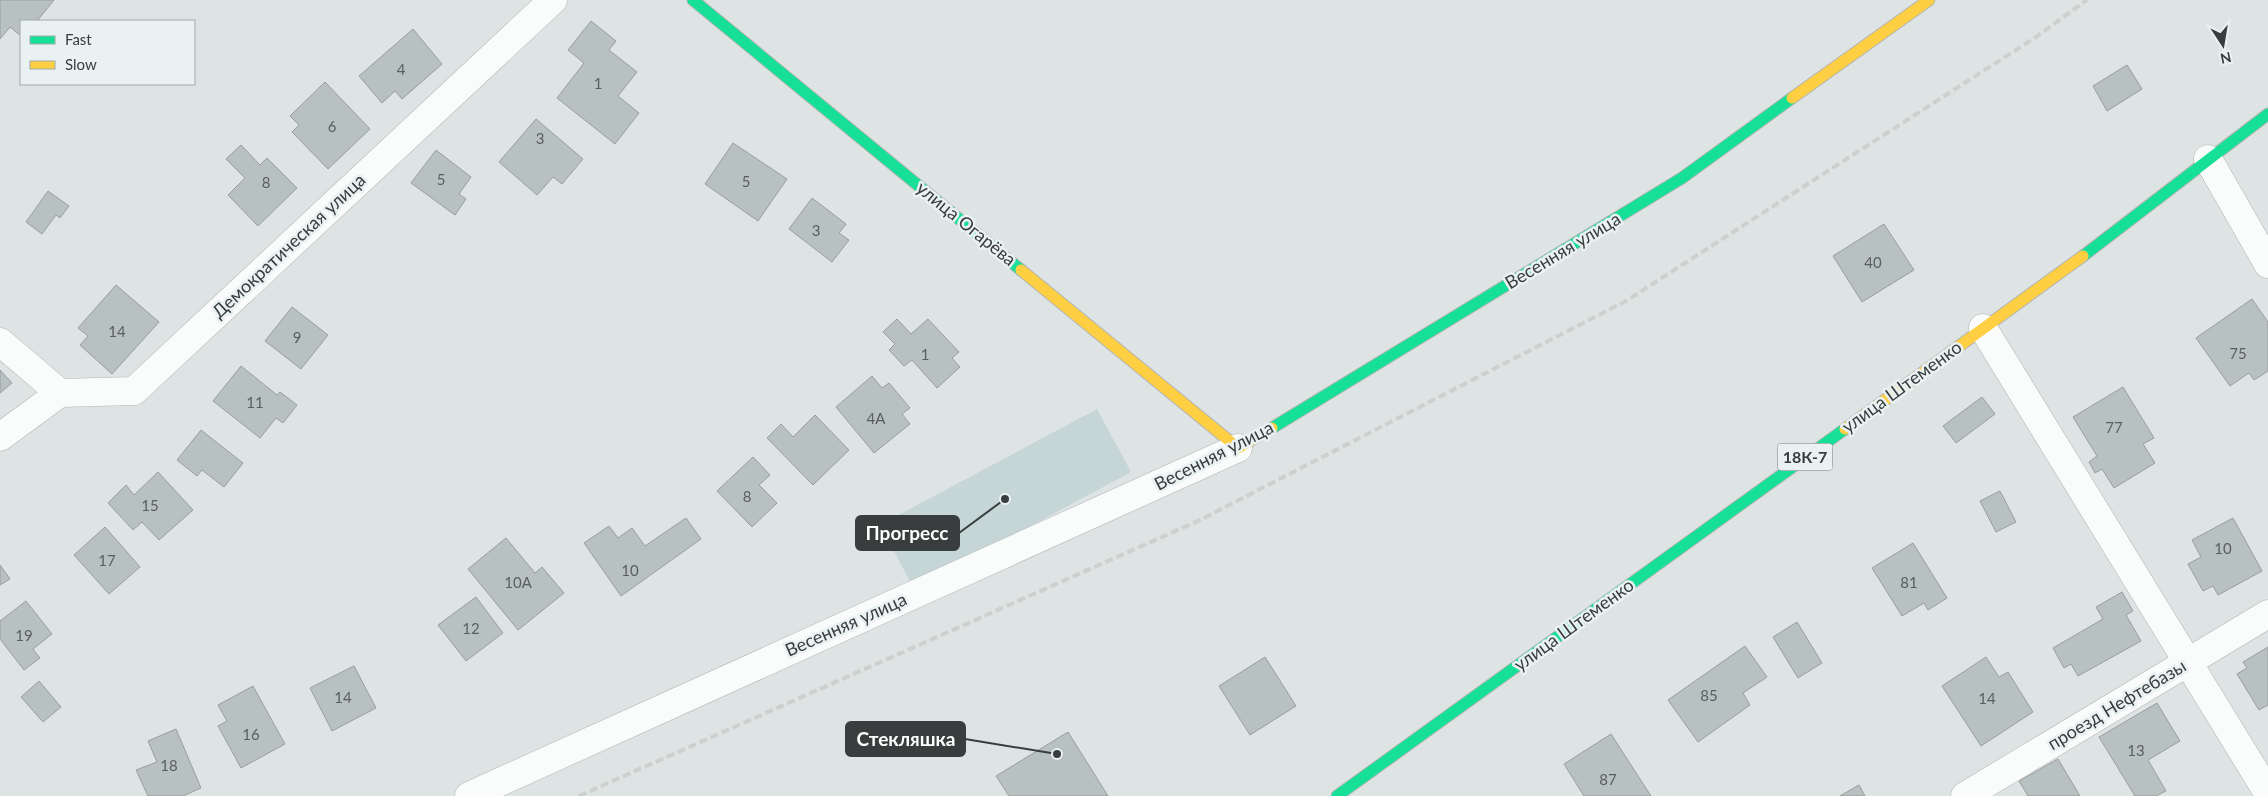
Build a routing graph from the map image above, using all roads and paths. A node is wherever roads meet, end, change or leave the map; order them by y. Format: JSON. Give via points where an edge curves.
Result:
{"nodes":[{"id":1,"x":553,"y":0,"type":"edge"},
{"id":2,"x":693,"y":0,"type":"edge"},
{"id":3,"x":1929,"y":0,"type":"edge"},
{"id":4,"x":2268,"y":114,"type":"edge"},
{"id":5,"x":2208,"y":159,"type":"junction"},
{"id":6,"x":2268,"y":264,"type":"edge"},
{"id":7,"x":1983,"y":328,"type":"junction"},
{"id":8,"x":0,"y":342,"type":"edge"},
{"id":9,"x":60,"y":393,"type":"junction"},
{"id":10,"x":0,"y":437,"type":"edge"},
{"id":11,"x":1238,"y":448,"type":"junction"},
{"id":12,"x":2268,"y":614,"type":"edge"},
{"id":13,"x":2188,"y":663,"type":"junction"},
{"id":14,"x":2268,"y":793,"type":"edge"},
{"id":15,"x":468,"y":796,"type":"edge"},
{"id":16,"x":1338,"y":796,"type":"edge"},
{"id":17,"x":1965,"y":796,"type":"edge"}],
"edges":[{"from":1,"to":9,"type":"street","name":"Демократическая улица","via":[[134,391]]},
{"from":2,"to":11,"type":"main road","name":"улица Огарёва"},
{"from":3,"to":11,"type":"main road","name":"Весенняя улица","via":[[1682,178]]},
{"from":4,"to":5,"type":"main road","name":"улица Штеменко","number":"18К-7"},
{"from":5,"to":6,"type":"street"},
{"from":5,"to":7,"type":"main road","name":"улица Штеменко","number":"18К-7"},
{"from":7,"to":13,"type":"street"},
{"from":7,"to":16,"type":"main road","name":"улица Штеменко","number":"18К-7"},
{"from":8,"to":9,"type":"street"},
{"from":9,"to":10,"type":"street"},
{"from":11,"to":15,"type":"street","name":"Весенняя улица"},
{"from":12,"to":13,"type":"street","name":"проезд Нефтебазы"},
{"from":13,"to":14,"type":"street"},
{"from":13,"to":17,"type":"street","name":"проезд Нефтебазы"}]}
